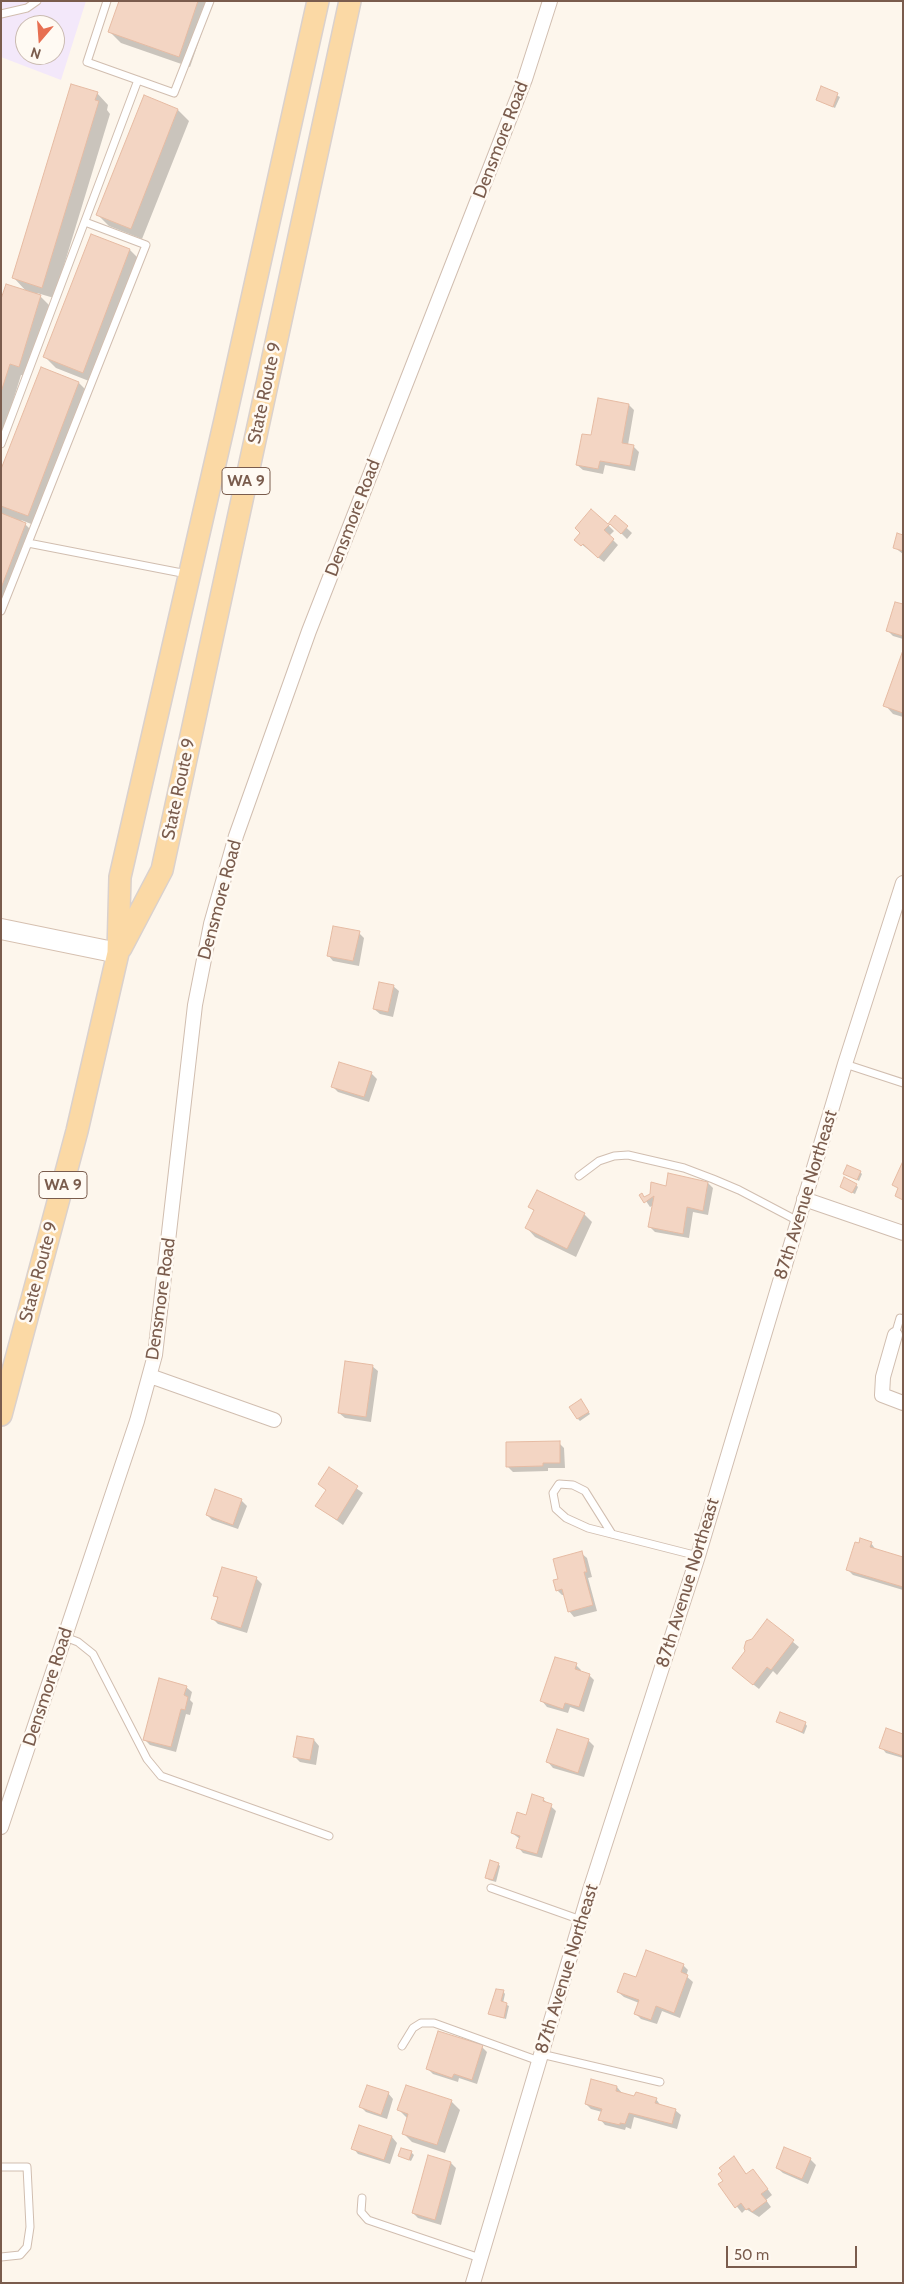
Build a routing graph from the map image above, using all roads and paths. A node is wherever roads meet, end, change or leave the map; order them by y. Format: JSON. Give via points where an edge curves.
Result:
{"nodes":[{"id":1,"x":37,"y":1,"type":"edge"},
{"id":2,"x":107,"y":1,"type":"edge"},
{"id":3,"x":210,"y":1,"type":"edge"},
{"id":4,"x":318,"y":1,"type":"edge"},
{"id":5,"x":550,"y":1,"type":"edge"},
{"id":6,"x":351,"y":5,"type":"edge"},
{"id":7,"x":1,"y":14,"type":"edge"},
{"id":8,"x":138,"y":80,"type":"junction"},
{"id":9,"x":85,"y":222,"type":"junction"},
{"id":10,"x":1,"y":444,"type":"edge"},
{"id":11,"x":28,"y":543,"type":"junction"},
{"id":12,"x":190,"y":574,"type":"junction"},
{"id":13,"x":1,"y":611,"type":"edge"},
{"id":14,"x":903,"y":883,"type":"edge"},
{"id":15,"x":1,"y":929,"type":"edge"},
{"id":16,"x":118,"y":953,"type":"junction"},
{"id":17,"x":845,"y":1064,"type":"junction"},
{"id":18,"x":903,"y":1083,"type":"edge"},
{"id":19,"x":579,"y":1176,"type":"dead end"},
{"id":20,"x":804,"y":1199,"type":"junction"},
{"id":21,"x":798,"y":1221,"type":"junction"},
{"id":22,"x":903,"y":1234,"type":"edge"},
{"id":23,"x":903,"y":1319,"type":"edge"},
{"id":24,"x":896,"y":1335,"type":"joint"},
{"id":25,"x":150,"y":1376,"type":"junction"},
{"id":26,"x":903,"y":1403,"type":"edge"},
{"id":27,"x":1,"y":1415,"type":"edge"},
{"id":28,"x":274,"y":1420,"type":"dead end"},
{"id":29,"x":612,"y":1534,"type":"junction"},
{"id":30,"x":698,"y":1556,"type":"junction"},
{"id":31,"x":65,"y":1637,"type":"junction"},
{"id":32,"x":1,"y":1828,"type":"edge"},
{"id":33,"x":329,"y":1836,"type":"dead end"},
{"id":34,"x":491,"y":1888,"type":"dead end"},
{"id":35,"x":581,"y":1920,"type":"junction"},
{"id":36,"x":402,"y":2046,"type":"dead end"},
{"id":37,"x":540,"y":2057,"type":"junction"},
{"id":38,"x":660,"y":2082,"type":"dead end"},
{"id":39,"x":1,"y":2167,"type":"edge"},
{"id":40,"x":362,"y":2198,"type":"dead end"},
{"id":41,"x":1,"y":2257,"type":"edge"},
{"id":42,"x":480,"y":2258,"type":"junction"},
{"id":43,"x":473,"y":2283,"type":"edge"}],
"edges":[{"from":1,"to":7,"type":"lane","via":[[27,8]]},
{"from":2,"to":8,"type":"lane","via":[[87,62]]},
{"from":3,"to":8,"type":"lane","via":[[174,93]]},
{"from":4,"to":12,"type":"main road","name":"State Route 9","number":"WA 9"},
{"from":5,"to":25,"type":"street","name":"Densmore Road","via":[[525,79],[309,631],[236,836],[211,924],[195,1005],[157,1345]]},
{"from":6,"to":16,"type":"main road","name":"State Route 9","number":"WA 9","via":[[162,870]]},
{"from":8,"to":9,"type":"lane"},
{"from":9,"to":10,"type":"lane"},
{"from":9,"to":11,"type":"lane","via":[[146,245]]},
{"from":11,"to":12,"type":"lane"},
{"from":11,"to":13,"type":"lane"},
{"from":12,"to":16,"type":"main road","name":"State Route 9","number":"WA 9","via":[[120,877]]},
{"from":14,"to":17,"type":"street","name":"87th Avenue Northeast"},
{"from":15,"to":16,"type":"main road"},
{"from":16,"to":27,"type":"main road","name":"State Route 9","number":"WA 9","via":[[77,1131]]},
{"from":17,"to":18,"type":"lane"},
{"from":17,"to":20,"type":"street","name":"87th Avenue Northeast"},
{"from":19,"to":21,"type":"lane","via":[[599,1160],[628,1155],[645,1158],[684,1168],[739,1190]]},
{"from":20,"to":21,"type":"street","name":"87th Avenue Northeast"},
{"from":20,"to":22,"type":"street"},
{"from":21,"to":30,"type":"street","name":"87th Avenue Northeast"},
{"from":23,"to":24,"type":"lane","via":[[900,1318]]},
{"from":24,"to":26,"type":"street","via":[[883,1377],[882,1396]]},
{"from":25,"to":28,"type":"street"},
{"from":25,"to":31,"type":"street","name":"Densmore Road"},
{"from":29,"to":29,"type":"lane","via":[[588,1528],[566,1518],[556,1509],[553,1493],[560,1484],[585,1491]]},
{"from":29,"to":30,"type":"lane"},
{"from":30,"to":35,"type":"street","name":"87th Avenue Northeast"},
{"from":31,"to":32,"type":"street","name":"Densmore Road"},
{"from":31,"to":33,"type":"lane","via":[[94,1654],[147,1760],[160,1776]]},
{"from":34,"to":35,"type":"lane"},
{"from":35,"to":37,"type":"street","name":"87th Avenue Northeast"},
{"from":36,"to":37,"type":"lane","via":[[413,2028],[421,2023],[434,2023]]},
{"from":37,"to":38,"type":"lane"},
{"from":37,"to":42,"type":"street","name":"87th Avenue Northeast"},
{"from":39,"to":41,"type":"lane","via":[[27,2167],[30,2227],[27,2247],[20,2254]]},
{"from":40,"to":42,"type":"lane","via":[[361,2212],[368,2220]]},
{"from":42,"to":43,"type":"street","name":"87th Avenue Northeast"}]}
